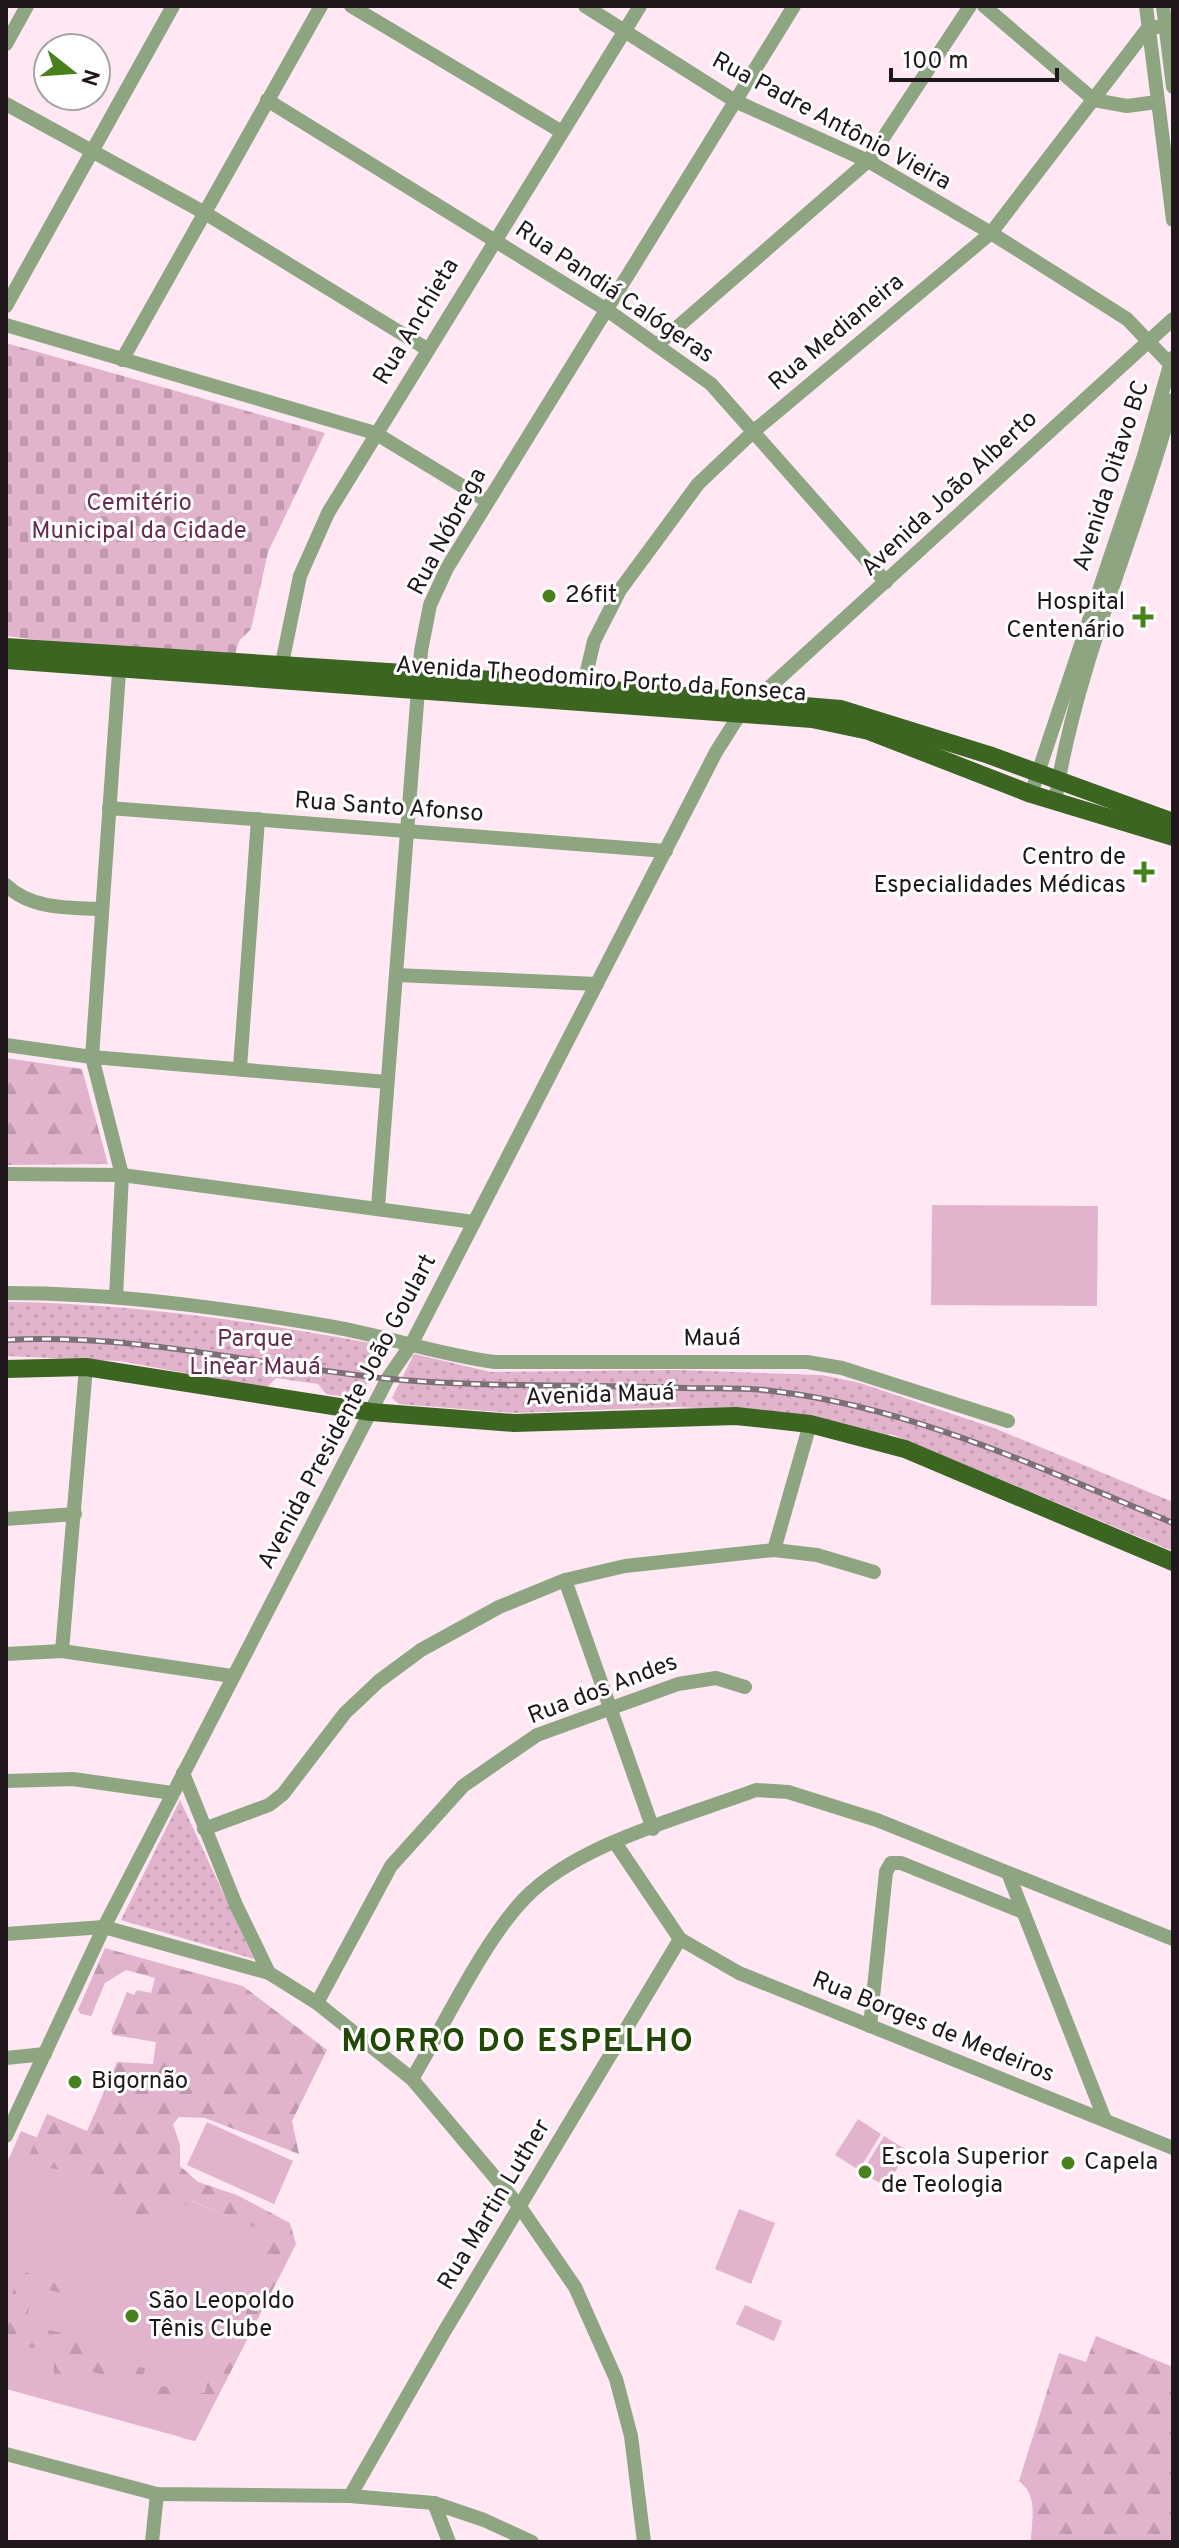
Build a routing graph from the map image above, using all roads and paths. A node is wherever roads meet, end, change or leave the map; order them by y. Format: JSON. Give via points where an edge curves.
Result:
{"nodes":[{"id":1,"x":27,"y":6,"type":"edge"},
{"id":2,"x":173,"y":6,"type":"edge"},
{"id":3,"x":321,"y":6,"type":"edge"},
{"id":4,"x":351,"y":6,"type":"edge"},
{"id":5,"x":585,"y":6,"type":"edge"},
{"id":6,"x":640,"y":6,"type":"edge"},
{"id":7,"x":794,"y":6,"type":"edge"},
{"id":8,"x":970,"y":6,"type":"edge"},
{"id":9,"x":984,"y":6,"type":"edge"},
{"id":10,"x":1146,"y":6,"type":"edge"},
{"id":11,"x":1163,"y":6,"type":"edge"},
{"id":12,"x":1165,"y":26,"type":"junction"},
{"id":13,"x":1148,"y":28,"type":"junction"},
{"id":14,"x":624,"y":32,"type":"junction"},
{"id":15,"x":6,"y":44,"type":"edge"},
{"id":16,"x":1173,"y":87,"type":"edge"},
{"id":17,"x":267,"y":100,"type":"junction"},
{"id":18,"x":1094,"y":100,"type":"junction"},
{"id":19,"x":735,"y":101,"type":"junction"},
{"id":20,"x":1157,"y":102,"type":"junction"},
{"id":21,"x":6,"y":104,"type":"edge"},
{"id":22,"x":562,"y":132,"type":"junction"},
{"id":23,"x":92,"y":150,"type":"junction"},
{"id":24,"x":868,"y":161,"type":"junction"},
{"id":25,"x":205,"y":213,"type":"junction"},
{"id":26,"x":1173,"y":220,"type":"edge"},
{"id":27,"x":991,"y":233,"type":"junction"},
{"id":28,"x":494,"y":239,"type":"junction"},
{"id":29,"x":6,"y":306,"type":"edge"},
{"id":30,"x":607,"y":310,"type":"junction"},
{"id":31,"x":1173,"y":319,"type":"edge"},
{"id":32,"x":6,"y":325,"type":"edge"},
{"id":33,"x":1149,"y":340,"type":"junction"},
{"id":34,"x":658,"y":344,"type":"junction"},
{"id":35,"x":427,"y":349,"type":"junction"},
{"id":36,"x":1172,"y":359,"type":"edge"},
{"id":37,"x":122,"y":360,"type":"junction"},
{"id":38,"x":1167,"y":405,"type":"edge"},
{"id":39,"x":754,"y":431,"type":"junction"},
{"id":40,"x":375,"y":433,"type":"junction"},
{"id":41,"x":487,"y":501,"type":"junction"},
{"id":42,"x":886,"y":582,"type":"junction"},
{"id":43,"x":6,"y":653,"type":"edge"},
{"id":44,"x":120,"y":662,"type":"junction"},
{"id":45,"x":280,"y":674,"type":"junction"},
{"id":46,"x":419,"y":682,"type":"junction"},
{"id":47,"x":581,"y":696,"type":"junction"},
{"id":48,"x":755,"y":701,"type":"junction"},
{"id":49,"x":697,"y":704,"type":"junction"},
{"id":50,"x":813,"y":712,"type":"junction"},
{"id":51,"x":740,"y":714,"type":"junction"},
{"id":52,"x":944,"y":749,"type":"junction"},
{"id":53,"x":1038,"y":774,"type":"junction"},
{"id":54,"x":1058,"y":781,"type":"junction"},
{"id":55,"x":1031,"y":794,"type":"junction"},
{"id":56,"x":1055,"y":802,"type":"junction"},
{"id":57,"x":109,"y":808,"type":"junction"},
{"id":58,"x":1135,"y":817,"type":"junction"},
{"id":59,"x":258,"y":819,"type":"junction"},
{"id":60,"x":1173,"y":822,"type":"edge"},
{"id":61,"x":406,"y":831,"type":"junction"},
{"id":62,"x":1173,"y":837,"type":"edge"},
{"id":63,"x":666,"y":851,"type":"junction"},
{"id":64,"x":6,"y":885,"type":"edge"},
{"id":65,"x":101,"y":909,"type":"junction"},
{"id":66,"x":396,"y":975,"type":"junction"},
{"id":67,"x":597,"y":984,"type":"junction"},
{"id":68,"x":6,"y":1045,"type":"edge"},
{"id":69,"x":92,"y":1057,"type":"junction"},
{"id":70,"x":240,"y":1068,"type":"junction"},
{"id":71,"x":387,"y":1082,"type":"junction"},
{"id":72,"x":6,"y":1174,"type":"edge"},
{"id":73,"x":122,"y":1175,"type":"junction"},
{"id":74,"x":378,"y":1207,"type":"junction"},
{"id":75,"x":474,"y":1222,"type":"junction"},
{"id":76,"x":6,"y":1293,"type":"edge"},
{"id":77,"x":116,"y":1297,"type":"junction"},
{"id":78,"x":412,"y":1343,"type":"junction"},
{"id":79,"x":86,"y":1367,"type":"junction"},
{"id":80,"x":6,"y":1369,"type":"edge"},
{"id":81,"x":371,"y":1412,"type":"junction"},
{"id":82,"x":1008,"y":1421,"type":"dead end"},
{"id":83,"x":810,"y":1424,"type":"junction"},
{"id":84,"x":75,"y":1514,"type":"junction"},
{"id":85,"x":6,"y":1519,"type":"edge"},
{"id":86,"x":774,"y":1550,"type":"junction"},
{"id":87,"x":1173,"y":1562,"type":"edge"},
{"id":88,"x":874,"y":1572,"type":"dead end"},
{"id":89,"x":565,"y":1580,"type":"junction"},
{"id":90,"x":62,"y":1651,"type":"junction"},
{"id":91,"x":6,"y":1654,"type":"edge"},
{"id":92,"x":232,"y":1676,"type":"junction"},
{"id":93,"x":745,"y":1687,"type":"dead end"},
{"id":94,"x":611,"y":1709,"type":"junction"},
{"id":95,"x":183,"y":1773,"type":"junction"},
{"id":96,"x":6,"y":1781,"type":"edge"},
{"id":97,"x":172,"y":1793,"type":"junction"},
{"id":98,"x":204,"y":1829,"type":"junction"},
{"id":99,"x":653,"y":1829,"type":"junction"},
{"id":100,"x":616,"y":1844,"type":"junction"},
{"id":101,"x":1008,"y":1873,"type":"junction"},
{"id":102,"x":1023,"y":1912,"type":"junction"},
{"id":103,"x":104,"y":1927,"type":"junction"},
{"id":104,"x":6,"y":1934,"type":"edge"},
{"id":105,"x":680,"y":1939,"type":"junction"},
{"id":106,"x":1173,"y":1939,"type":"edge"},
{"id":107,"x":269,"y":1973,"type":"junction"},
{"id":108,"x":317,"y":2003,"type":"junction"},
{"id":109,"x":870,"y":2026,"type":"junction"},
{"id":110,"x":45,"y":2054,"type":"junction"},
{"id":111,"x":6,"y":2058,"type":"edge"},
{"id":112,"x":412,"y":2079,"type":"junction"},
{"id":113,"x":1105,"y":2120,"type":"junction"},
{"id":114,"x":6,"y":2136,"type":"edge"},
{"id":115,"x":1173,"y":2148,"type":"edge"},
{"id":116,"x":520,"y":2207,"type":"junction"},
{"id":117,"x":7,"y":2459,"type":"edge"},
{"id":118,"x":157,"y":2494,"type":"junction"},
{"id":119,"x":350,"y":2496,"type":"junction"},
{"id":120,"x":434,"y":2503,"type":"junction"},
{"id":121,"x":152,"y":2542,"type":"edge"},
{"id":122,"x":449,"y":2542,"type":"edge"},
{"id":123,"x":532,"y":2542,"type":"edge"},
{"id":124,"x":644,"y":2542,"type":"edge"}],
"edges":[{"from":1,"to":15,"type":"street"},
{"from":2,"to":23,"type":"street"},
{"from":3,"to":17,"type":"street"},
{"from":4,"to":22,"type":"street"},
{"from":5,"to":14,"type":"street","name":"Rua Padre Antônio Vieira"},
{"from":6,"to":14,"type":"street","name":"Rua Anchieta"},
{"from":7,"to":19,"type":"street","name":"Rua Nóbrega"},
{"from":8,"to":24,"type":"street"},
{"from":9,"to":18,"type":"street"},
{"from":10,"to":13,"type":"street"},
{"from":11,"to":12,"type":"street"},
{"from":12,"to":13,"type":"street"},
{"from":12,"to":16,"type":"street"},
{"from":13,"to":18,"type":"street","name":"Rua Medianeira"},
{"from":13,"to":20,"type":"street"},
{"from":14,"to":19,"type":"street","name":"Rua Padre Antônio Vieira"},
{"from":14,"to":22,"type":"street","name":"Rua Anchieta"},
{"from":17,"to":25,"type":"street"},
{"from":17,"to":28,"type":"street","name":"Rua Pandiá Calógeras"},
{"from":18,"to":20,"type":"street","via":[[1127,106]]},
{"from":18,"to":27,"type":"street","name":"Rua Medianeira"},
{"from":19,"to":24,"type":"street","name":"Rua Padre Antônio Vieira"},
{"from":19,"to":30,"type":"street","name":"Rua Nóbrega"},
{"from":20,"to":26,"type":"street"},
{"from":21,"to":23,"type":"street"},
{"from":22,"to":28,"type":"street","name":"Rua Anchieta"},
{"from":23,"to":25,"type":"street"},
{"from":23,"to":29,"type":"street"},
{"from":24,"to":27,"type":"street","name":"Rua Padre Antônio Vieira"},
{"from":24,"to":34,"type":"street"},
{"from":25,"to":35,"type":"street"},
{"from":25,"to":37,"type":"street"},
{"from":27,"to":33,"type":"street","name":"Rua Padre Antônio Vieira","via":[[1127,319]]},
{"from":27,"to":39,"type":"street","name":"Rua Medianeira"},
{"from":28,"to":30,"type":"street","name":"Rua Pandiá Calógeras"},
{"from":28,"to":35,"type":"street","name":"Rua Anchieta"},
{"from":30,"to":34,"type":"street","name":"Rua Pandiá Calógeras"},
{"from":30,"to":41,"type":"street","name":"Rua Nóbrega"},
{"from":31,"to":33,"type":"street","name":"Avenida João Alberto"},
{"from":32,"to":37,"type":"street"},
{"from":33,"to":36,"type":"street","name":"Rua Padre Antônio Vieira"},
{"from":33,"to":42,"type":"street","name":"Avenida João Alberto"},
{"from":34,"to":39,"type":"street","name":"Rua Pandiá Calógeras","via":[[711,384]]},
{"from":35,"to":40,"type":"street","name":"Rua Anchieta"},
{"from":36,"to":38,"type":"street","name":"Avenida Oitavo BC"},
{"from":37,"to":40,"type":"street"},
{"from":38,"to":53,"type":"street","name":"Avenida Oitavo BC"},
{"from":38,"to":54,"type":"street","name":"Avenida Oitavo BC"},
{"from":39,"to":42,"type":"street","name":"Rua Pandiá Calógeras"},
{"from":39,"to":47,"type":"street","name":"Rua Medianeira","via":[[698,484],[620,590],[594,641]]},
{"from":40,"to":41,"type":"street"},
{"from":40,"to":45,"type":"street","name":"Rua Anchieta","via":[[328,513],[300,576]]},
{"from":41,"to":46,"type":"street","name":"Rua Nóbrega","via":[[430,605]]},
{"from":42,"to":48,"type":"street","name":"Avenida João Alberto"},
{"from":43,"to":44,"type":"main road","name":"Avenida Theodomiro Porto da Fonseca"},
{"from":44,"to":45,"type":"main road","name":"Avenida Theodomiro Porto da Fonseca"},
{"from":44,"to":57,"type":"street"},
{"from":45,"to":46,"type":"main road","name":"Avenida Theodomiro Porto da Fonseca"},
{"from":46,"to":47,"type":"main road","name":"Avenida Theodomiro Porto da Fonseca"},
{"from":46,"to":61,"type":"street","name":"Rua Nóbrega"},
{"from":47,"to":49,"type":"main road","name":"Avenida Theodomiro Porto da Fonseca"},
{"from":48,"to":49,"type":"main road","name":"Avenida Theodomiro Porto da Fonseca"},
{"from":48,"to":50,"type":"main road","name":"Avenida Theodomiro Porto da Fonseca"},
{"from":48,"to":51,"type":"street","name":"Avenida João Alberto"},
{"from":49,"to":51,"type":"main road","name":"Avenida Theodomiro Porto da Fonseca"},
{"from":50,"to":51,"type":"main road","name":"Avenida Theodomiro Porto da Fonseca"},
{"from":50,"to":52,"type":"main road","name":"Avenida Theodomiro Porto da Fonseca","via":[[866,715]]},
{"from":51,"to":63,"type":"street","name":"Avenida Presidente João Goulart"},
{"from":52,"to":53,"type":"main road","name":"Avenida Theodomiro Porto da Fonseca"},
{"from":52,"to":55,"type":"main road","name":"Avenida Theodomiro Porto da Fonseca"},
{"from":53,"to":54,"type":"main road","name":"Avenida Theodomiro Porto da Fonseca"},
{"from":53,"to":55,"type":"street","name":"Avenida Oitavo BC"},
{"from":54,"to":56,"type":"street","name":"Avenida Oitavo BC"},
{"from":54,"to":58,"type":"main road","name":"Avenida Theodomiro Porto da Fonseca"},
{"from":55,"to":56,"type":"main road","name":"Avenida Theodomiro Porto da Fonseca"},
{"from":56,"to":58,"type":"main road","name":"Avenida Theodomiro Porto da Fonseca"},
{"from":57,"to":59,"type":"street","name":"Rua Santo Afonso"},
{"from":57,"to":65,"type":"street"},
{"from":58,"to":60,"type":"main road","name":"Avenida Theodomiro Porto da Fonseca"},
{"from":58,"to":62,"type":"main road","name":"Avenida Theodomiro Porto da Fonseca"},
{"from":59,"to":61,"type":"street","name":"Rua Santo Afonso"},
{"from":59,"to":70,"type":"street"},
{"from":61,"to":63,"type":"street","name":"Rua Santo Afonso"},
{"from":61,"to":66,"type":"street","name":"Rua Nóbrega"},
{"from":63,"to":67,"type":"street","name":"Avenida Presidente João Goulart"},
{"from":64,"to":65,"type":"street","via":[[56,908]]},
{"from":65,"to":69,"type":"street"},
{"from":66,"to":67,"type":"street"},
{"from":66,"to":71,"type":"street","name":"Rua Nóbrega"},
{"from":67,"to":75,"type":"street","name":"Avenida Presidente João Goulart"},
{"from":68,"to":69,"type":"street"},
{"from":69,"to":70,"type":"street"},
{"from":69,"to":73,"type":"street"},
{"from":70,"to":71,"type":"street"},
{"from":71,"to":74,"type":"street","name":"Rua Nóbrega"},
{"from":72,"to":73,"type":"street"},
{"from":73,"to":74,"type":"street"},
{"from":73,"to":77,"type":"street"},
{"from":74,"to":75,"type":"street"},
{"from":75,"to":78,"type":"street","name":"Avenida Presidente João Goulart"},
{"from":76,"to":77,"type":"street"},
{"from":77,"to":78,"type":"street","via":[[247,1313]]},
{"from":78,"to":81,"type":"street","name":"Avenida Presidente João Goulart"},
{"from":78,"to":82,"type":"street","name":"Mauá","via":[[445,1355],[495,1362],[807,1362],[842,1368]]},
{"from":79,"to":80,"type":"main road","name":"Avenida Mauá"},
{"from":79,"to":81,"type":"main road","name":"Avenida Mauá"},
{"from":79,"to":84,"type":"street"},
{"from":81,"to":83,"type":"main road","name":"Avenida Mauá","via":[[514,1423],[736,1416]]},
{"from":81,"to":92,"type":"street","name":"Avenida Presidente João Goulart"},
{"from":83,"to":86,"type":"street"},
{"from":83,"to":87,"type":"main road","name":"Avenida Mauá","via":[[905,1449]]},
{"from":84,"to":85,"type":"street"},
{"from":84,"to":90,"type":"street"},
{"from":86,"to":88,"type":"street","via":[[817,1555]]},
{"from":86,"to":89,"type":"street","via":[[625,1566]]},
{"from":89,"to":94,"type":"street"},
{"from":89,"to":98,"type":"street","via":[[499,1607],[421,1650],[345,1713],[283,1794],[269,1805]]},
{"from":90,"to":91,"type":"street"},
{"from":90,"to":92,"type":"street"},
{"from":92,"to":95,"type":"street","name":"Avenida Presidente João Goulart"},
{"from":93,"to":94,"type":"street","name":"Rua dos Andes","via":[[700,1678]]},
{"from":94,"to":99,"type":"street"},
{"from":94,"to":108,"type":"street","name":"Rua dos Andes","via":[[537,1735],[463,1786],[391,1866]]},
{"from":95,"to":97,"type":"street","name":"Avenida Presidente João Goulart"},
{"from":95,"to":98,"type":"street"},
{"from":96,"to":97,"type":"street","via":[[73,1779]]},
{"from":97,"to":103,"type":"street","name":"Avenida Presidente João Goulart"},
{"from":98,"to":107,"type":"street"},
{"from":99,"to":100,"type":"street"},
{"from":99,"to":101,"type":"street","via":[[756,1790],[788,1792],[877,1820]]},
{"from":100,"to":105,"type":"street"},
{"from":100,"to":112,"type":"street","via":[[566,1867],[525,1898]]},
{"from":101,"to":102,"type":"street"},
{"from":101,"to":106,"type":"street"},
{"from":102,"to":109,"type":"street","via":[[891,1863]]},
{"from":102,"to":113,"type":"street"},
{"from":103,"to":104,"type":"street"},
{"from":103,"to":107,"type":"street"},
{"from":103,"to":110,"type":"street","name":"Avenida Presidente João Goulart"},
{"from":105,"to":109,"type":"street","name":"Rua Borges de Medeiros","via":[[739,1973]]},
{"from":105,"to":116,"type":"street","name":"Rua Martin Luther"},
{"from":107,"to":108,"type":"street"},
{"from":108,"to":112,"type":"street"},
{"from":109,"to":113,"type":"street","name":"Rua Borges de Medeiros"},
{"from":110,"to":111,"type":"street"},
{"from":110,"to":114,"type":"street","name":"Avenida Presidente João Goulart"},
{"from":112,"to":116,"type":"street"},
{"from":113,"to":115,"type":"street","name":"Rua Borges de Medeiros"},
{"from":116,"to":119,"type":"street","name":"Rua Martin Luther"},
{"from":116,"to":124,"type":"street","via":[[575,2287],[616,2379],[631,2436]]},
{"from":117,"to":118,"type":"street"},
{"from":118,"to":119,"type":"street"},
{"from":118,"to":121,"type":"street"},
{"from":119,"to":120,"type":"street"},
{"from":120,"to":122,"type":"street"},
{"from":120,"to":123,"type":"street"}]}
